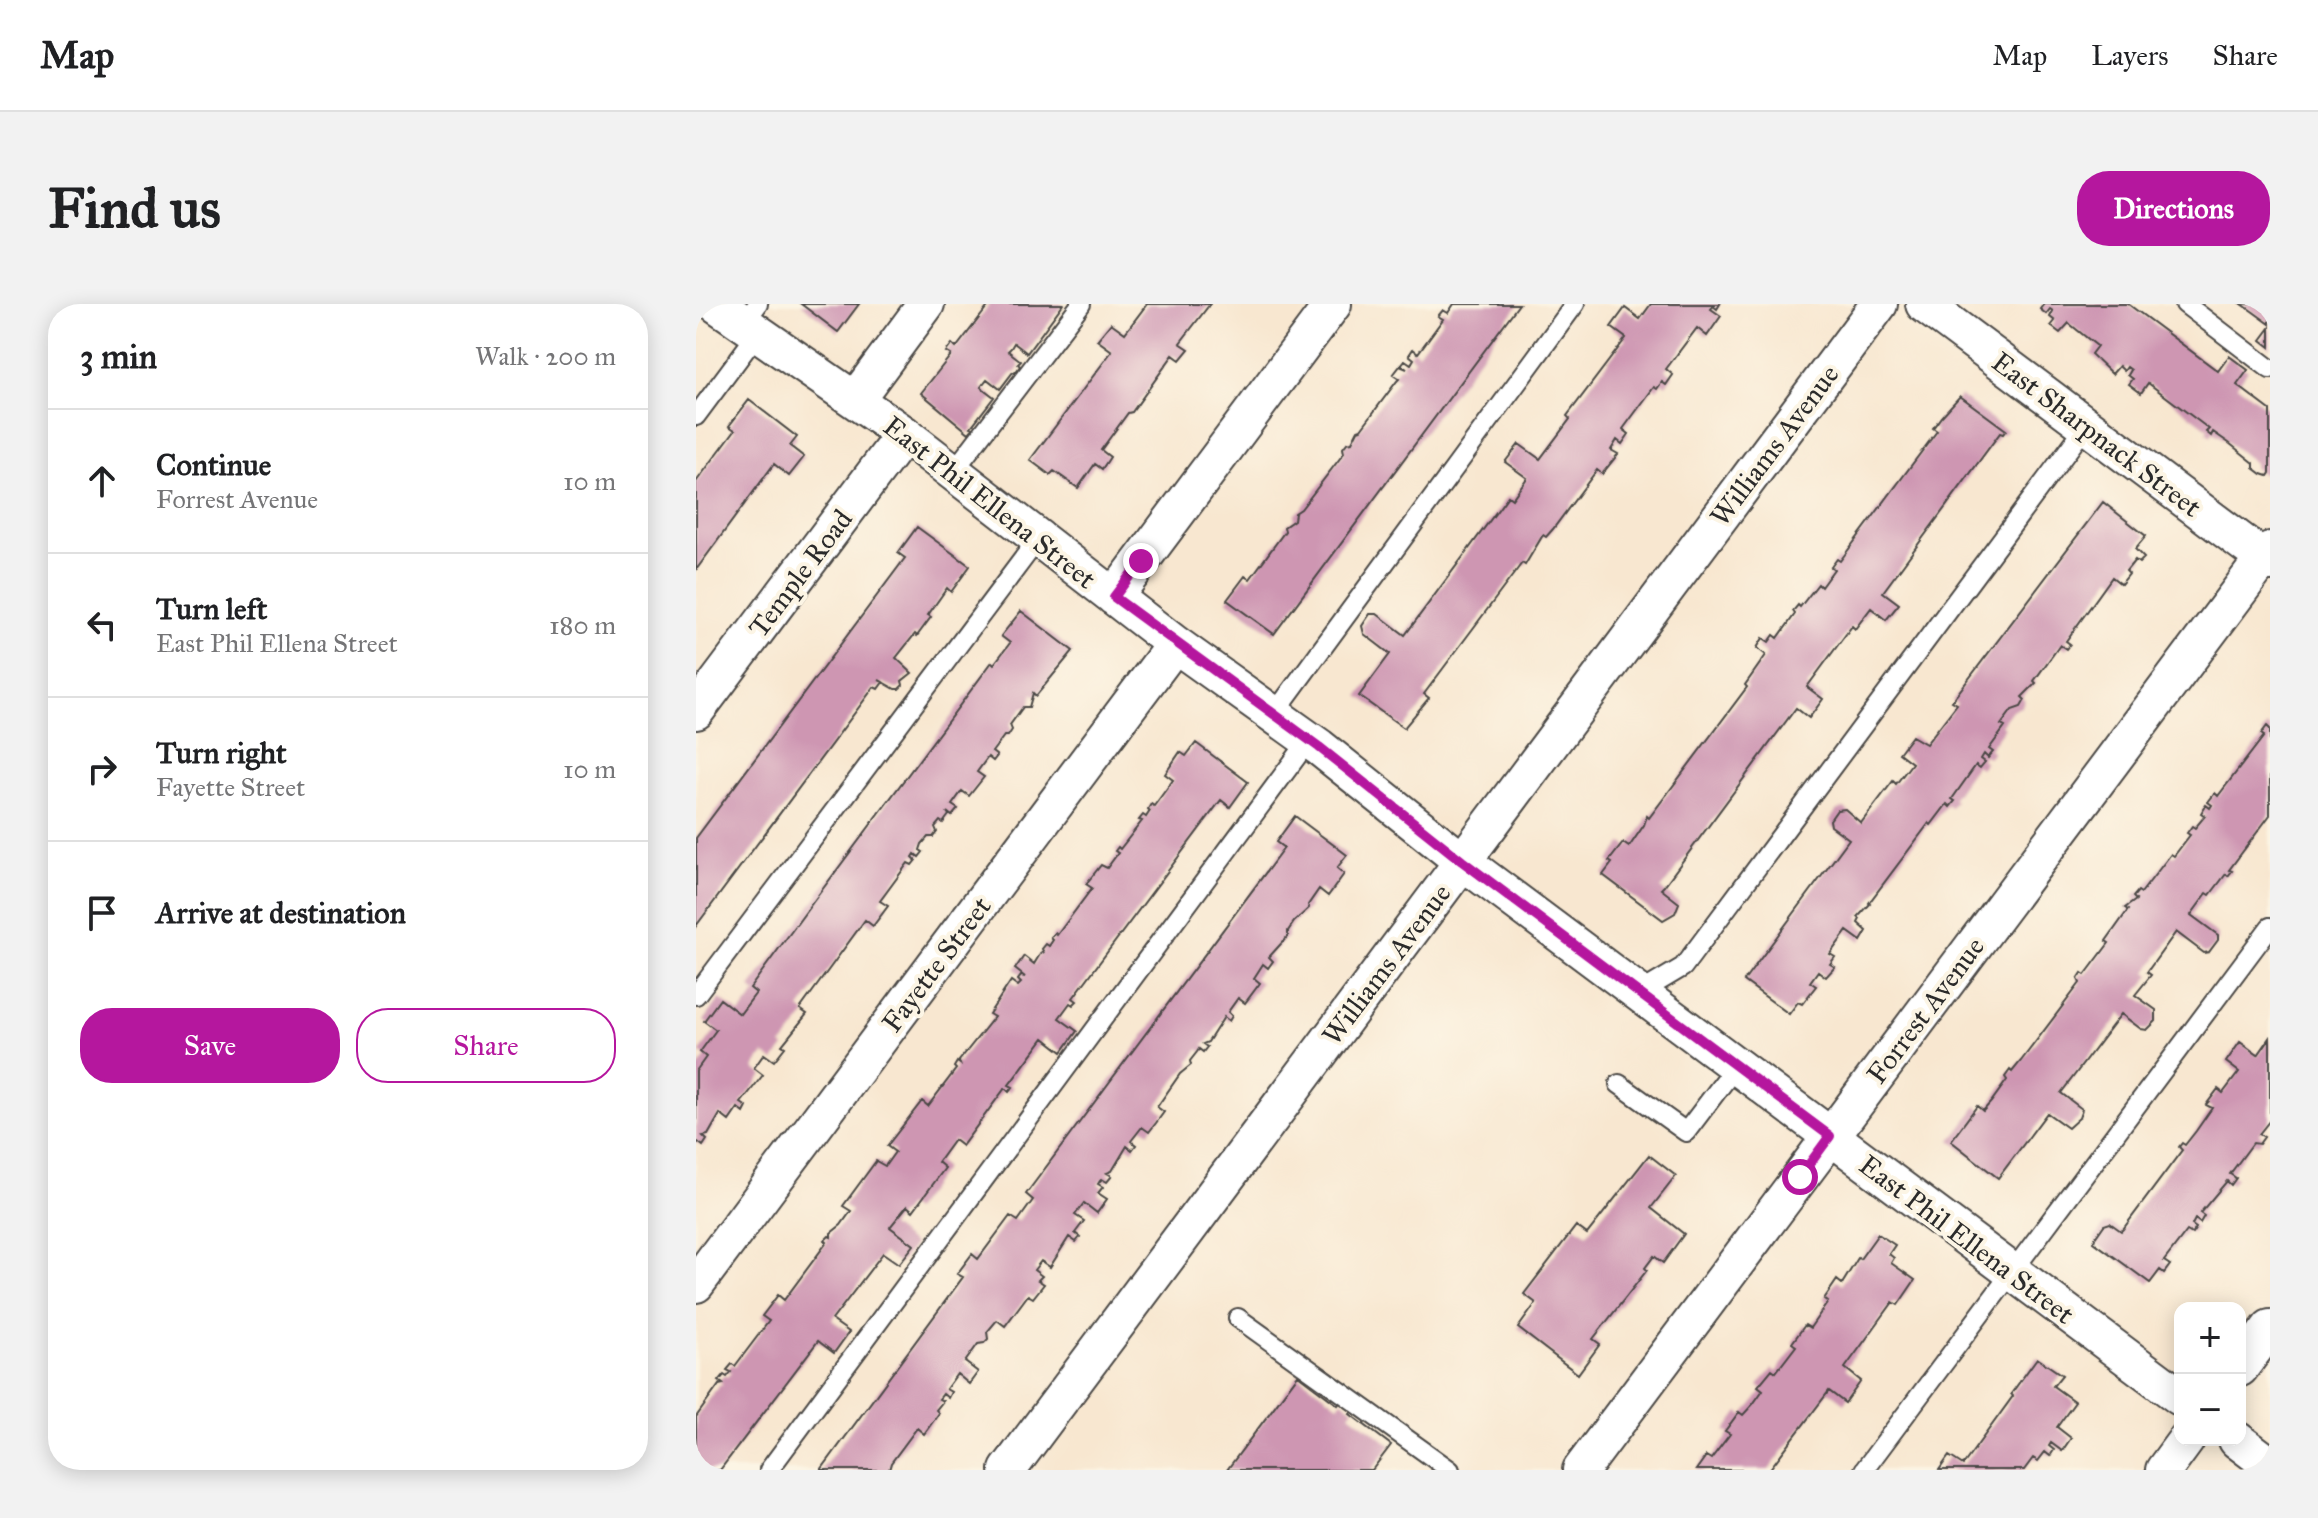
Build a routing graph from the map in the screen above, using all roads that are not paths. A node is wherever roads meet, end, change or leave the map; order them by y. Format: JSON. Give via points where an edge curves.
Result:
{"nodes":[{"id":1,"x":926,"y":304,"type":"edge"},
{"id":2,"x":1081,"y":304,"type":"edge"},
{"id":3,"x":1333,"y":304,"type":"edge"},
{"id":4,"x":1575,"y":304,"type":"edge"},
{"id":5,"x":1879,"y":304,"type":"edge"},
{"id":6,"x":1924,"y":304,"type":"edge"},
{"id":7,"x":2185,"y":304,"type":"edge"},
{"id":8,"x":744,"y":317,"type":"edge"},
{"id":9,"x":2270,"y":369,"type":"edge"},
{"id":10,"x":855,"y":400,"type":"junction"},
{"id":11,"x":696,"y":416,"type":"edge"},
{"id":12,"x":2086,"y":426,"type":"junction"},
{"id":13,"x":904,"y":434,"type":"junction"},
{"id":14,"x":953,"y":472,"type":"junction"},
{"id":15,"x":1038,"y":539,"type":"junction"},
{"id":16,"x":2268,"y":557,"type":"edge"},
{"id":17,"x":1114,"y":597,"type":"junction"},
{"id":18,"x":1175,"y":644,"type":"junction"},
{"id":19,"x":696,"y":711,"type":"edge"},
{"id":20,"x":1274,"y":714,"type":"junction"},
{"id":21,"x":1309,"y":740,"type":"junction"},
{"id":22,"x":1462,"y":861,"type":"junction"},
{"id":23,"x":2270,"y":927,"type":"edge"},
{"id":24,"x":1641,"y":992,"type":"junction"},
{"id":25,"x":696,"y":995,"type":"edge"},
{"id":26,"x":1736,"y":1066,"type":"junction"},
{"id":27,"x":1619,"y":1084,"type":"dead end"},
{"id":28,"x":1830,"y":1136,"type":"junction"},
{"id":29,"x":2012,"y":1273,"type":"junction"},
{"id":30,"x":696,"y":1284,"type":"edge"},
{"id":31,"x":1238,"y":1318,"type":"dead end"},
{"id":32,"x":2270,"y":1328,"type":"edge"},
{"id":33,"x":2246,"y":1360,"type":"edge"},
{"id":34,"x":2174,"y":1393,"type":"edge"},
{"id":35,"x":2182,"y":1446,"type":"edge"},
{"id":36,"x":2245,"y":1446,"type":"edge"},
{"id":37,"x":2270,"y":1465,"type":"edge"},
{"id":38,"x":769,"y":1470,"type":"edge"},
{"id":39,"x":1008,"y":1470,"type":"edge"},
{"id":40,"x":1450,"y":1470,"type":"edge"},
{"id":41,"x":1581,"y":1470,"type":"edge"},
{"id":42,"x":1864,"y":1470,"type":"edge"},
{"id":43,"x":2164,"y":1470,"type":"edge"}],
"edges":[{"from":1,"to":10,"type":"street"},
{"from":2,"to":14,"type":"lane"},
{"from":3,"to":17,"type":"street"},
{"from":4,"to":20,"type":"lane"},
{"from":5,"to":22,"type":"street","name":"Williams Avenue"},
{"from":6,"to":12,"type":"street","name":"East Sharpnack Street"},
{"from":7,"to":9,"type":"lane"},
{"from":8,"to":10,"type":"street","name":"East Phil Ellena Street"},
{"from":8,"to":11,"type":"lane"},
{"from":10,"to":13,"type":"street","name":"East Phil Ellena Street"},
{"from":12,"to":16,"type":"street","name":"East Sharpnack Street"},
{"from":12,"to":24,"type":"lane","via":[[1683,967]]},
{"from":13,"to":14,"type":"street","name":"East Phil Ellena Street"},
{"from":13,"to":19,"type":"street","name":"Temple Road"},
{"from":14,"to":15,"type":"street","name":"East Phil Ellena Street"},
{"from":15,"to":17,"type":"street","name":"East Phil Ellena Street"},
{"from":15,"to":25,"type":"lane"},
{"from":16,"to":28,"type":"street","name":"Forrest Avenue"},
{"from":17,"to":18,"type":"street","name":"East Phil Ellena Street"},
{"from":18,"to":20,"type":"street","name":"East Phil Ellena Street"},
{"from":18,"to":30,"type":"street","name":"Fayette Street"},
{"from":20,"to":21,"type":"street","name":"East Phil Ellena Street"},
{"from":21,"to":22,"type":"street","name":"East Phil Ellena Street"},
{"from":21,"to":38,"type":"lane"},
{"from":22,"to":24,"type":"street","name":"East Phil Ellena Street"},
{"from":22,"to":39,"type":"street","name":"Williams Avenue"},
{"from":23,"to":29,"type":"lane"},
{"from":24,"to":26,"type":"street","name":"East Phil Ellena Street"},
{"from":26,"to":27,"type":"lane","via":[[1686,1132]]},
{"from":26,"to":28,"type":"street","name":"East Phil Ellena Street"},
{"from":28,"to":29,"type":"street","name":"East Phil Ellena Street"},
{"from":28,"to":41,"type":"street","name":"Forrest Avenue"},
{"from":29,"to":34,"type":"street","name":"East Phil Ellena Street"},
{"from":29,"to":42,"type":"lane"},
{"from":31,"to":40,"type":"lane"},
{"from":32,"to":33,"type":"street"},
{"from":35,"to":43,"type":"street"},
{"from":36,"to":37,"type":"street"}]}
